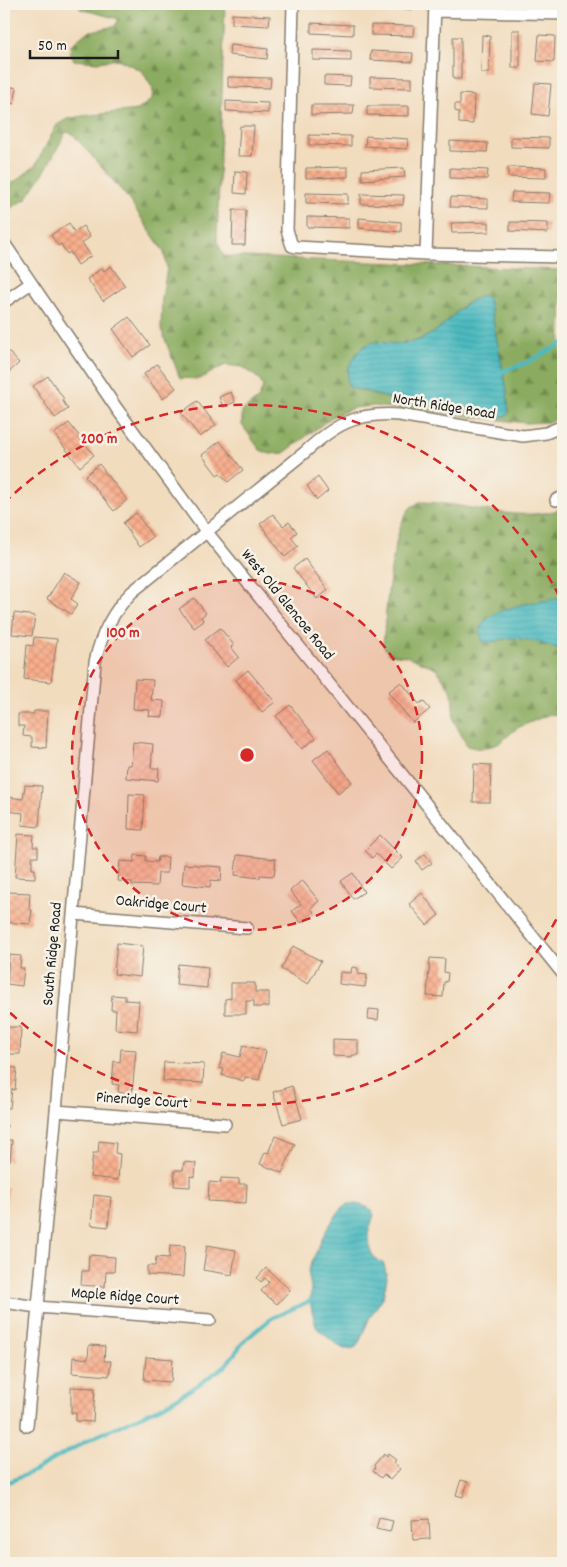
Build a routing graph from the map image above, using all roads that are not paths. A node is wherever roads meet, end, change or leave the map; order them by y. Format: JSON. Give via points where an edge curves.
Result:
{"nodes":[{"id":1,"x":293,"y":4,"type":"edge"},
{"id":2,"x":435,"y":7,"type":"edge"},
{"id":3,"x":563,"y":14,"type":"edge"},
{"id":4,"x":4,"y":243,"type":"edge"},
{"id":5,"x":426,"y":254,"type":"junction"},
{"id":6,"x":563,"y":257,"type":"edge"},
{"id":7,"x":31,"y":283,"type":"junction"},
{"id":8,"x":4,"y":302,"type":"edge"},
{"id":9,"x":563,"y":426,"type":"edge"},
{"id":10,"x":206,"y":531,"type":"junction"},
{"id":11,"x":73,"y":914,"type":"junction"},
{"id":12,"x":247,"y":928,"type":"dead end"},
{"id":13,"x":563,"y":974,"type":"edge"},
{"id":14,"x":56,"y":1112,"type":"junction"},
{"id":15,"x":225,"y":1124,"type":"dead end"},
{"id":16,"x":4,"y":1302,"type":"edge"},
{"id":17,"x":37,"y":1307,"type":"junction"},
{"id":18,"x":210,"y":1320,"type":"dead end"},
{"id":19,"x":27,"y":1426,"type":"dead end"}],
"edges":[{"from":1,"to":5,"type":"street","via":[[287,230],[292,246]]},
{"from":2,"to":3,"type":"street"},
{"from":2,"to":5,"type":"street"},
{"from":4,"to":7,"type":"street","name":"West Old Glencoe Road"},
{"from":5,"to":6,"type":"street"},
{"from":7,"to":8,"type":"street"},
{"from":7,"to":10,"type":"street","name":"West Old Glencoe Road"},
{"from":9,"to":10,"type":"street","name":"North Ridge Road","via":[[546,433],[523,436],[399,415],[381,414],[354,419],[322,436]]},
{"from":10,"to":11,"type":"street","name":"South Ridge Road","via":[[125,599],[107,624],[100,642],[94,671]]},
{"from":10,"to":13,"type":"street","name":"West Old Glencoe Road"},
{"from":11,"to":12,"type":"street","name":"Oakridge Court"},
{"from":11,"to":14,"type":"street","name":"South Ridge Road"},
{"from":14,"to":15,"type":"street","name":"Pineridge Court"},
{"from":14,"to":17,"type":"street","name":"South Ridge Road"},
{"from":16,"to":17,"type":"street","name":"Maple Ridge Court"},
{"from":17,"to":18,"type":"street","name":"Maple Ridge Court"},
{"from":17,"to":19,"type":"street","name":"South Ridge Road"}]}
